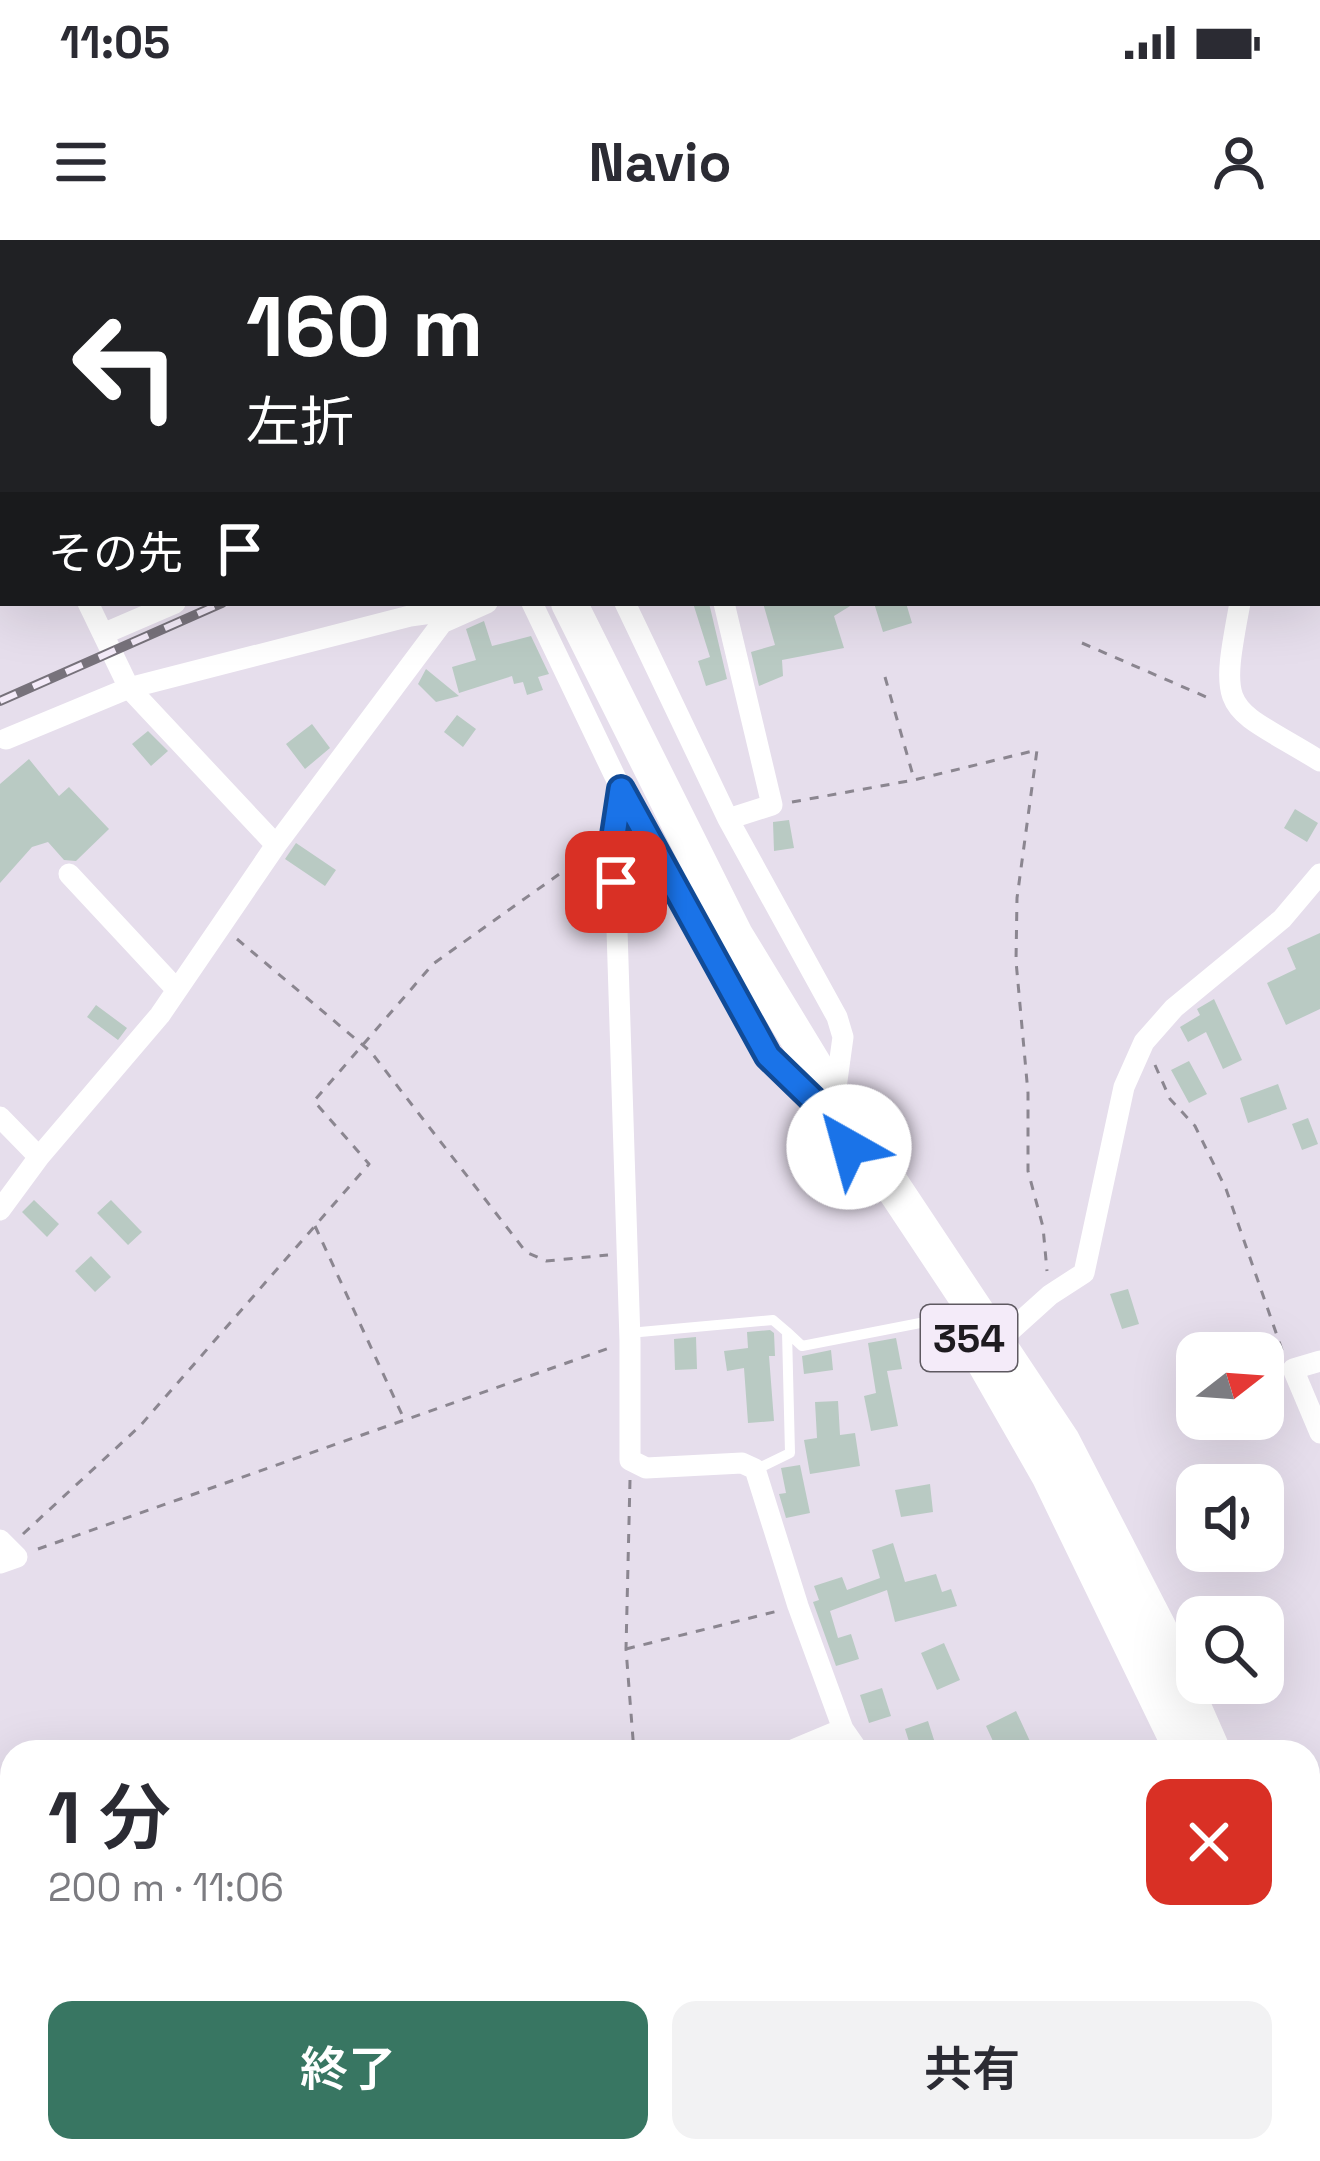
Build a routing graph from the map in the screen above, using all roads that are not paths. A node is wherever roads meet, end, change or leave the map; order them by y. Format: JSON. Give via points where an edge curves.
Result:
{"nodes":[{"id":1,"x":89,"y":606,"type":"edge"},
{"id":2,"x":168,"y":606,"type":"edge"},
{"id":3,"x":479,"y":606,"type":"edge"},
{"id":4,"x":533,"y":606,"type":"edge"},
{"id":5,"x":570,"y":606,"type":"edge"},
{"id":6,"x":626,"y":606,"type":"edge"},
{"id":7,"x":725,"y":606,"type":"edge"},
{"id":8,"x":1239,"y":606,"type":"edge"},
{"id":9,"x":451,"y":616,"type":"junction"},
{"id":10,"x":103,"y":634,"type":"junction"},
{"id":11,"x":129,"y":688,"type":"junction"},
{"id":12,"x":6,"y":739,"type":"dead end"},
{"id":13,"x":1320,"y":761,"type":"edge"},
{"id":14,"x":621,"y":789,"type":"junction"},
{"id":15,"x":728,"y":819,"type":"junction"},
{"id":16,"x":276,"y":845,"type":"junction"},
{"id":17,"x":69,"y":874,"type":"dead end"},
{"id":18,"x":1320,"y":874,"type":"edge"},
{"id":19,"x":177,"y":990,"type":"junction"},
{"id":20,"x":832,"y":1107,"type":"junction"},
{"id":21,"x":0,"y":1117,"type":"edge"},
{"id":22,"x":39,"y":1156,"type":"junction"},
{"id":23,"x":0,"y":1210,"type":"edge"},
{"id":24,"x":956,"y":1316,"type":"junction"},
{"id":25,"x":787,"y":1332,"type":"junction"},
{"id":26,"x":630,"y":1337,"type":"junction"},
{"id":27,"x":990,"y":1349,"type":"junction"},
{"id":28,"x":1320,"y":1361,"type":"edge"},
{"id":29,"x":1320,"y":1433,"type":"edge"},
{"id":30,"x":755,"y":1469,"type":"junction"},
{"id":31,"x":842,"y":1729,"type":"junction"},
{"id":32,"x":816,"y":1740,"type":"edge"},
{"id":33,"x":851,"y":1740,"type":"edge"},
{"id":34,"x":1177,"y":1740,"type":"edge"},
{"id":35,"x":1208,"y":1740,"type":"edge"}],
"edges":[{"from":1,"to":10,"type":"street"},
{"from":2,"to":10,"type":"street"},
{"from":3,"to":9,"type":"street"},
{"from":4,"to":14,"type":"street"},
{"from":5,"to":20,"type":"highway","number":"354"},
{"from":6,"to":15,"type":"street"},
{"from":7,"to":15,"type":"street","via":[[772,805]]},
{"from":8,"to":13,"type":"street","via":[[1230,697],[1240,712]]},
{"from":9,"to":11,"type":"street","via":[[410,616]]},
{"from":9,"to":16,"type":"street"},
{"from":10,"to":11,"type":"street"},
{"from":11,"to":12,"type":"street"},
{"from":11,"to":16,"type":"street"},
{"from":14,"to":20,"type":"street","via":[[768,1056]]},
{"from":14,"to":26,"type":"street","via":[[614,835]]},
{"from":15,"to":20,"type":"street","via":[[837,1017],[843,1036]]},
{"from":16,"to":19,"type":"street"},
{"from":17,"to":19,"type":"street"},
{"from":18,"to":27,"type":"street","via":[[1282,919],[1144,1042],[1124,1088],[1084,1273]]},
{"from":19,"to":22,"type":"street"},
{"from":20,"to":24,"type":"highway","number":"354"},
{"from":20,"to":27,"type":"highway","number":"354"},
{"from":21,"to":22,"type":"street"},
{"from":22,"to":23,"type":"street"},
{"from":24,"to":25,"type":"lane","via":[[802,1346]]},
{"from":24,"to":27,"type":"highway","number":"354"},
{"from":25,"to":26,"type":"lane","via":[[773,1320]]},
{"from":25,"to":30,"type":"lane","via":[[790,1453]]},
{"from":26,"to":30,"type":"street","via":[[630,1460],[646,1468]]},
{"from":27,"to":34,"type":"highway","number":"354"},
{"from":27,"to":35,"type":"highway","number":"354","via":[[1062,1441]]},
{"from":28,"to":29,"type":"street","via":[[1292,1369]]},
{"from":30,"to":31,"type":"street"},
{"from":31,"to":32,"type":"street"},
{"from":31,"to":33,"type":"street"}]}
